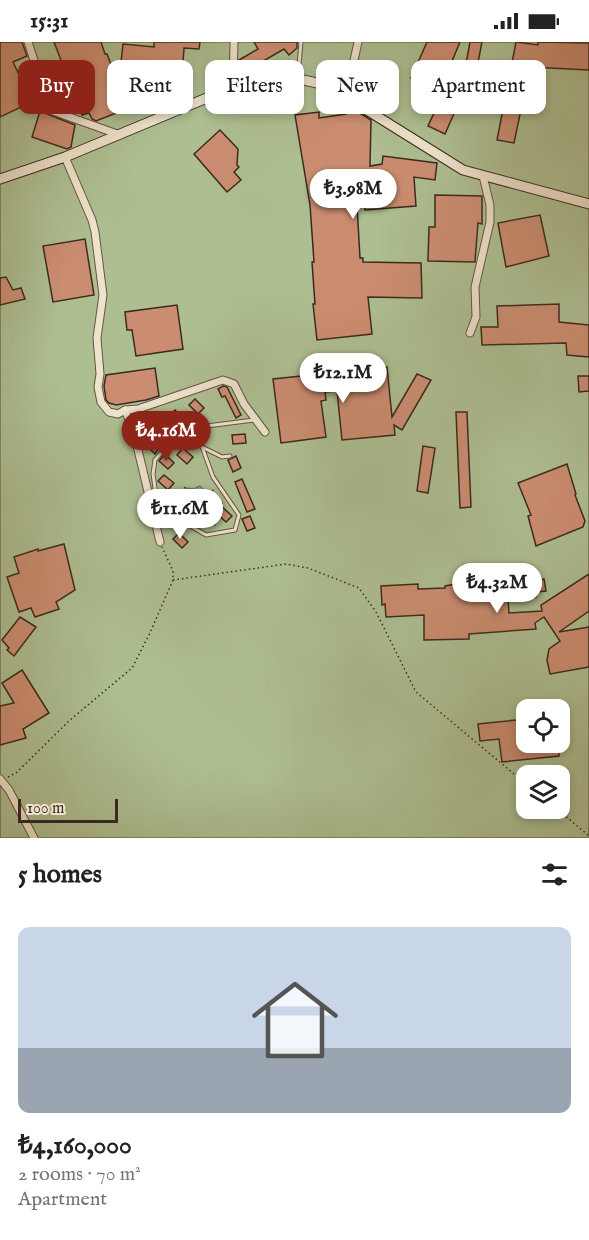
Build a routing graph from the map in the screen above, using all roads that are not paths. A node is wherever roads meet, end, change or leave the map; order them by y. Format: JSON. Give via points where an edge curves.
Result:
{"nodes":[{"id":1,"x":28,"y":42,"type":"edge"},
{"id":2,"x":234,"y":42,"type":"edge"},
{"id":3,"x":301,"y":42,"type":"edge"},
{"id":4,"x":358,"y":42,"type":"edge"},
{"id":5,"x":234,"y":60,"type":"edge"},
{"id":6,"x":300,"y":60,"type":"edge"},
{"id":7,"x":354,"y":60,"type":"edge"},
{"id":8,"x":205,"y":99,"type":"edge"},
{"id":9,"x":372,"y":114,"type":"edge"},
{"id":10,"x":120,"y":135,"type":"junction"},
{"id":11,"x":65,"y":157,"type":"junction"},
{"id":12,"x":483,"y":176,"type":"junction"},
{"id":13,"x":0,"y":179,"type":"edge"},
{"id":14,"x":589,"y":204,"type":"edge"},
{"id":15,"x":470,"y":333,"type":"dead end"},
{"id":16,"x":125,"y":410,"type":"junction"},
{"id":17,"x":254,"y":420,"type":"junction"},
{"id":18,"x":199,"y":427,"type":"junction"},
{"id":19,"x":265,"y":432,"type":"dead end"},
{"id":20,"x":202,"y":447,"type":"junction"},
{"id":21,"x":230,"y":456,"type":"dead end"},
{"id":22,"x":160,"y":542,"type":"road end"},
{"id":23,"x":1,"y":780,"type":"edge"},
{"id":24,"x":34,"y":838,"type":"edge"}],
"edges":[{"from":1,"to":10,"type":"street","via":[[44,104],[50,110]]},
{"from":2,"to":5,"type":"street"},
{"from":3,"to":6,"type":"lane"},
{"from":4,"to":7,"type":"street"},
{"from":8,"to":10,"type":"main road"},
{"from":9,"to":12,"type":"main road","via":[[439,158]]},
{"from":10,"to":11,"type":"main road"},
{"from":11,"to":13,"type":"main road"},
{"from":11,"to":16,"type":"street","via":[[95,231],[103,295],[97,338],[101,402],[109,412],[118,414]]},
{"from":12,"to":14,"type":"main road"},
{"from":12,"to":15,"type":"street","via":[[490,222],[475,286],[476,316]]},
{"from":16,"to":17,"type":"street","via":[[160,403],[224,380],[234,384]]},
{"from":16,"to":22,"type":"street"},
{"from":17,"to":18,"type":"lane"},
{"from":17,"to":19,"type":"street"},
{"from":18,"to":20,"type":"lane"},
{"from":18,"to":20,"type":"lane","via":[[190,425],[182,429],[155,460],[156,495],[164,511],[206,535],[235,530],[239,515],[213,477]]},
{"from":20,"to":21,"type":"lane","via":[[222,457]]},
{"from":23,"to":24,"type":"street"}]}
